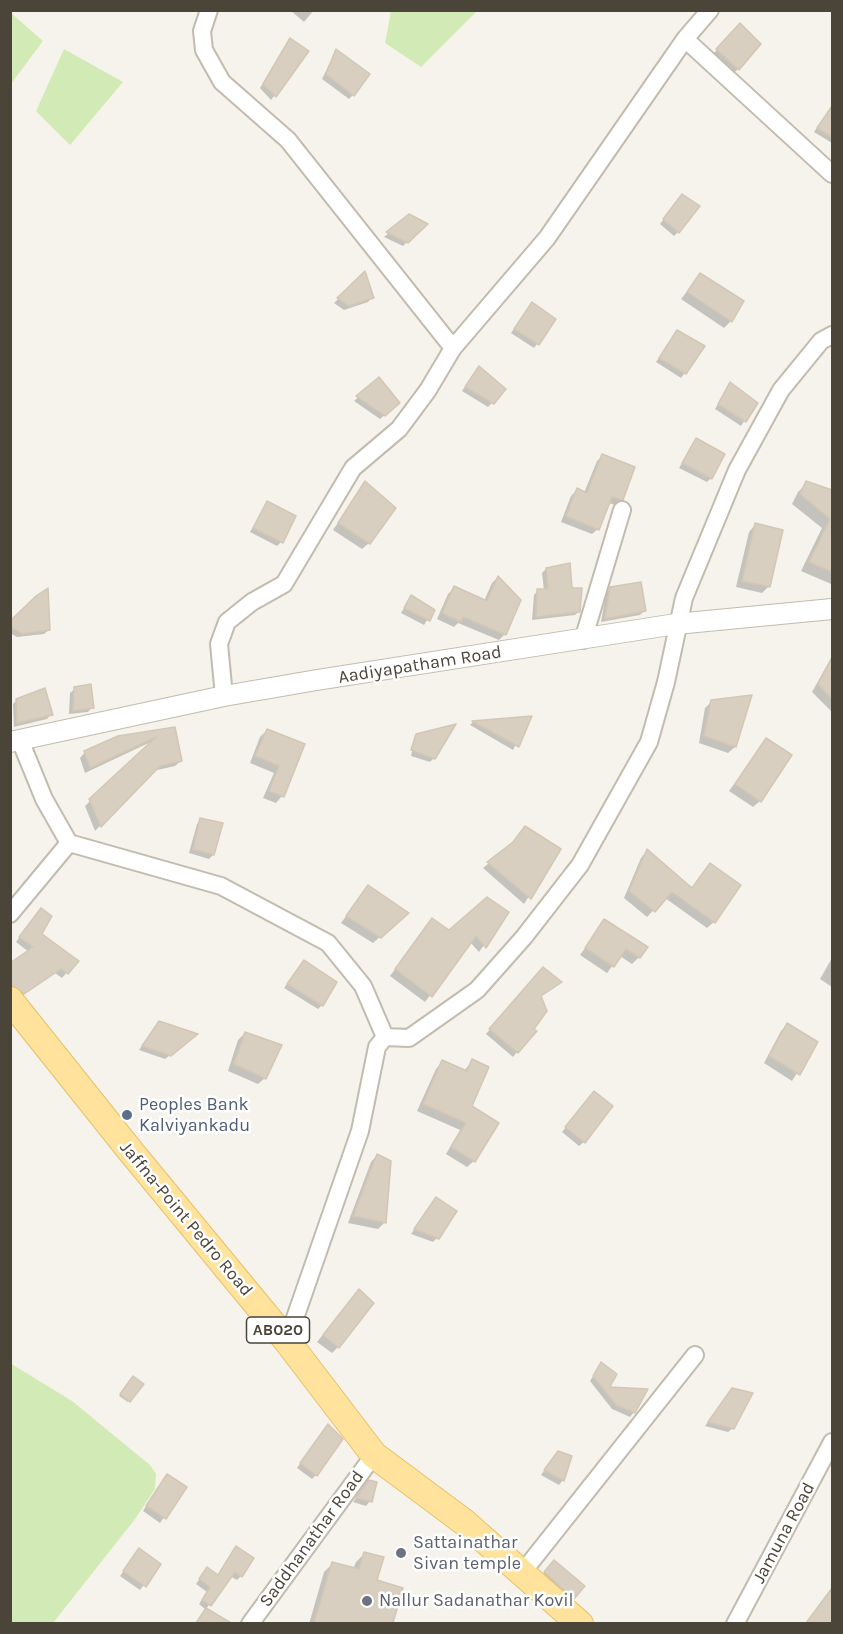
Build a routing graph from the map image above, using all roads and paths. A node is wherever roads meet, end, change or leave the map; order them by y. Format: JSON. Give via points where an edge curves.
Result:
{"nodes":[{"id":1,"x":208,"y":10,"type":"edge"},
{"id":2,"x":710,"y":10,"type":"edge"},
{"id":3,"x":685,"y":39,"type":"junction"},
{"id":4,"x":832,"y":174,"type":"edge"},
{"id":5,"x":832,"y":335,"type":"edge"},
{"id":6,"x":453,"y":348,"type":"junction"},
{"id":7,"x":622,"y":510,"type":"dead end"},
{"id":8,"x":832,"y":609,"type":"edge"},
{"id":9,"x":676,"y":624,"type":"junction"},
{"id":10,"x":583,"y":640,"type":"junction"},
{"id":11,"x":224,"y":696,"type":"junction"},
{"id":12,"x":15,"y":741,"type":"edge"},
{"id":13,"x":69,"y":843,"type":"junction"},
{"id":14,"x":10,"y":914,"type":"edge"},
{"id":15,"x":10,"y":1000,"type":"edge"},
{"id":16,"x":385,"y":1037,"type":"junction"},
{"id":17,"x":287,"y":1341,"type":"junction"},
{"id":18,"x":695,"y":1355,"type":"dead end"},
{"id":19,"x":832,"y":1442,"type":"edge"},
{"id":20,"x":374,"y":1455,"type":"junction"},
{"id":21,"x":522,"y":1573,"type":"junction"},
{"id":22,"x":565,"y":1618,"type":"edge"},
{"id":23,"x":250,"y":1623,"type":"edge"},
{"id":24,"x":735,"y":1623,"type":"edge"}],
"edges":[{"from":1,"to":6,"type":"street","via":[[202,31],[204,50],[222,82],[288,140]]},
{"from":2,"to":3,"type":"street"},
{"from":3,"to":4,"type":"street"},
{"from":3,"to":6,"type":"street","via":[[547,237]]},
{"from":5,"to":9,"type":"street","via":[[821,341],[781,390],[737,470]]},
{"from":6,"to":11,"type":"street","via":[[399,429],[344,480],[284,584],[227,622],[219,644]]},
{"from":7,"to":10,"type":"street"},
{"from":8,"to":9,"type":"street","name":"Aadiyapatham Road"},
{"from":9,"to":10,"type":"street","name":"Aadiyapatham Road"},
{"from":9,"to":16,"type":"street","via":[[666,682],[649,742],[580,865],[477,990],[409,1038]]},
{"from":10,"to":11,"type":"street","name":"Aadiyapatham Road"},
{"from":11,"to":12,"type":"street","name":"Aadiyapatham Road"},
{"from":12,"to":13,"type":"street"},
{"from":13,"to":14,"type":"street"},
{"from":13,"to":16,"type":"street","via":[[221,886],[328,943],[363,986]]},
{"from":15,"to":17,"type":"main road","name":"Jaffna-Point Pedro Road","number":"AB020"},
{"from":16,"to":17,"type":"street","via":[[377,1047],[360,1131]]},
{"from":17,"to":20,"type":"main road","name":"Jaffna-Point Pedro Road","number":"AB020"},
{"from":18,"to":21,"type":"street"},
{"from":19,"to":24,"type":"street","name":"Jamuna Road"},
{"from":20,"to":21,"type":"main road","name":"Jaffna-Point Pedro Road","number":"AB020","via":[[464,1522]]},
{"from":20,"to":23,"type":"street","name":"Saddhanathar Road"},
{"from":21,"to":22,"type":"main road","name":"Jaffna-Point Pedro Road","number":"AB020"}]}
